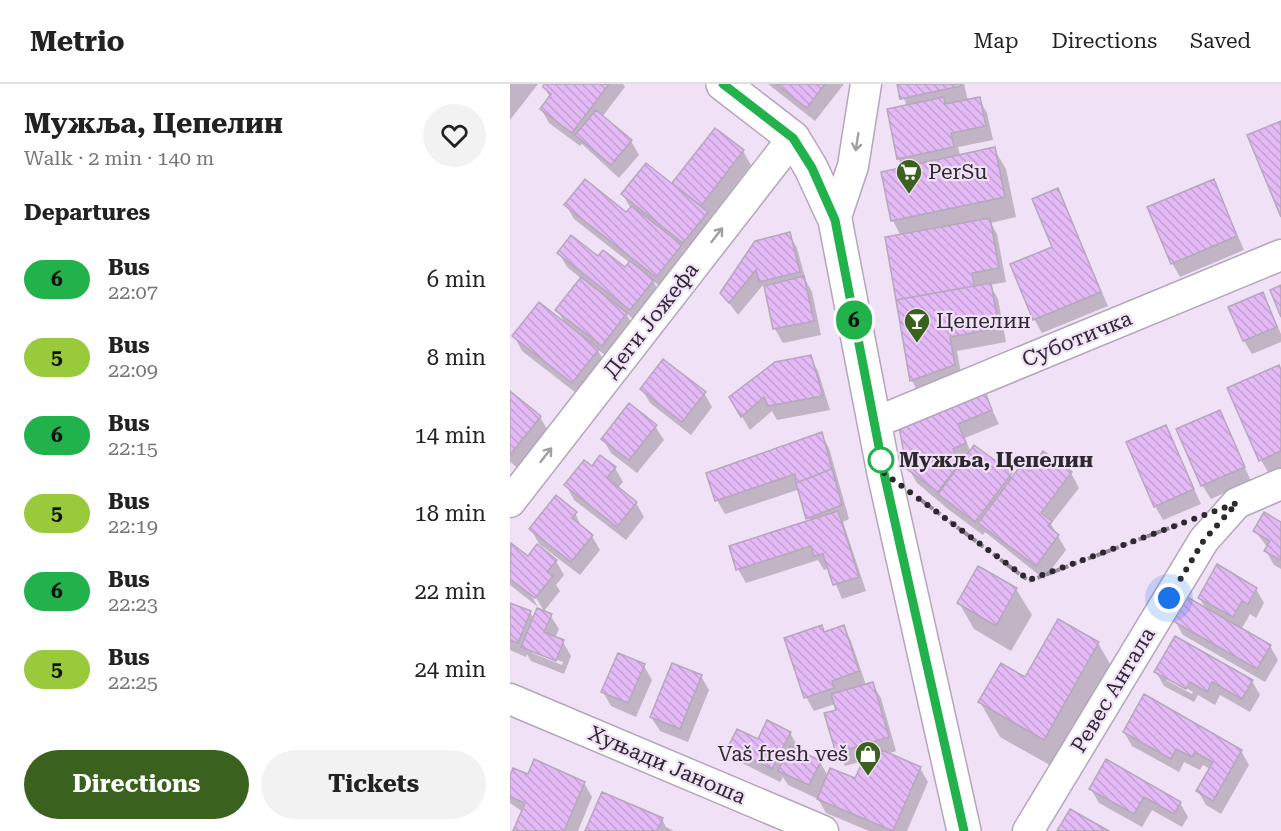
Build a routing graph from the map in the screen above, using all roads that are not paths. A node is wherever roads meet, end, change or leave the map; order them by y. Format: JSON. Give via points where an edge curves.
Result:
{"nodes":[{"id":1,"x":723,"y":84,"type":"edge"},
{"id":2,"x":866,"y":84,"type":"edge"},
{"id":3,"x":793,"y":138,"type":"junction"},
{"id":4,"x":835,"y":220,"type":"junction"},
{"id":5,"x":1281,"y":255,"type":"edge"},
{"id":6,"x":874,"y":423,"type":"junction"},
{"id":7,"x":1281,"y":484,"type":"edge"},
{"id":8,"x":510,"y":502,"type":"edge"},
{"id":9,"x":510,"y":699,"type":"edge"},
{"id":10,"x":823,"y":831,"type":"edge"},
{"id":11,"x":964,"y":831,"type":"edge"},
{"id":12,"x":1028,"y":831,"type":"edge"}],
"edges":[{"from":1,"to":3,"type":"street"},
{"from":2,"to":4,"type":"street","one_way":true,"via":[[854,166]]},
{"from":3,"to":4,"type":"street","via":[[812,168]]},
{"from":8,"to":3,"type":"street","name":"Деги Јожефа","one_way":true},
{"from":4,"to":6,"type":"street"},
{"from":5,"to":6,"type":"street","name":"Суботичка"},
{"from":6,"to":11,"type":"street"},
{"from":7,"to":12,"type":"street","name":"Ревес Антала","via":[[1237,503],[1204,540]]},
{"from":9,"to":10,"type":"street","name":"Хуњади Јаноша"}]}
